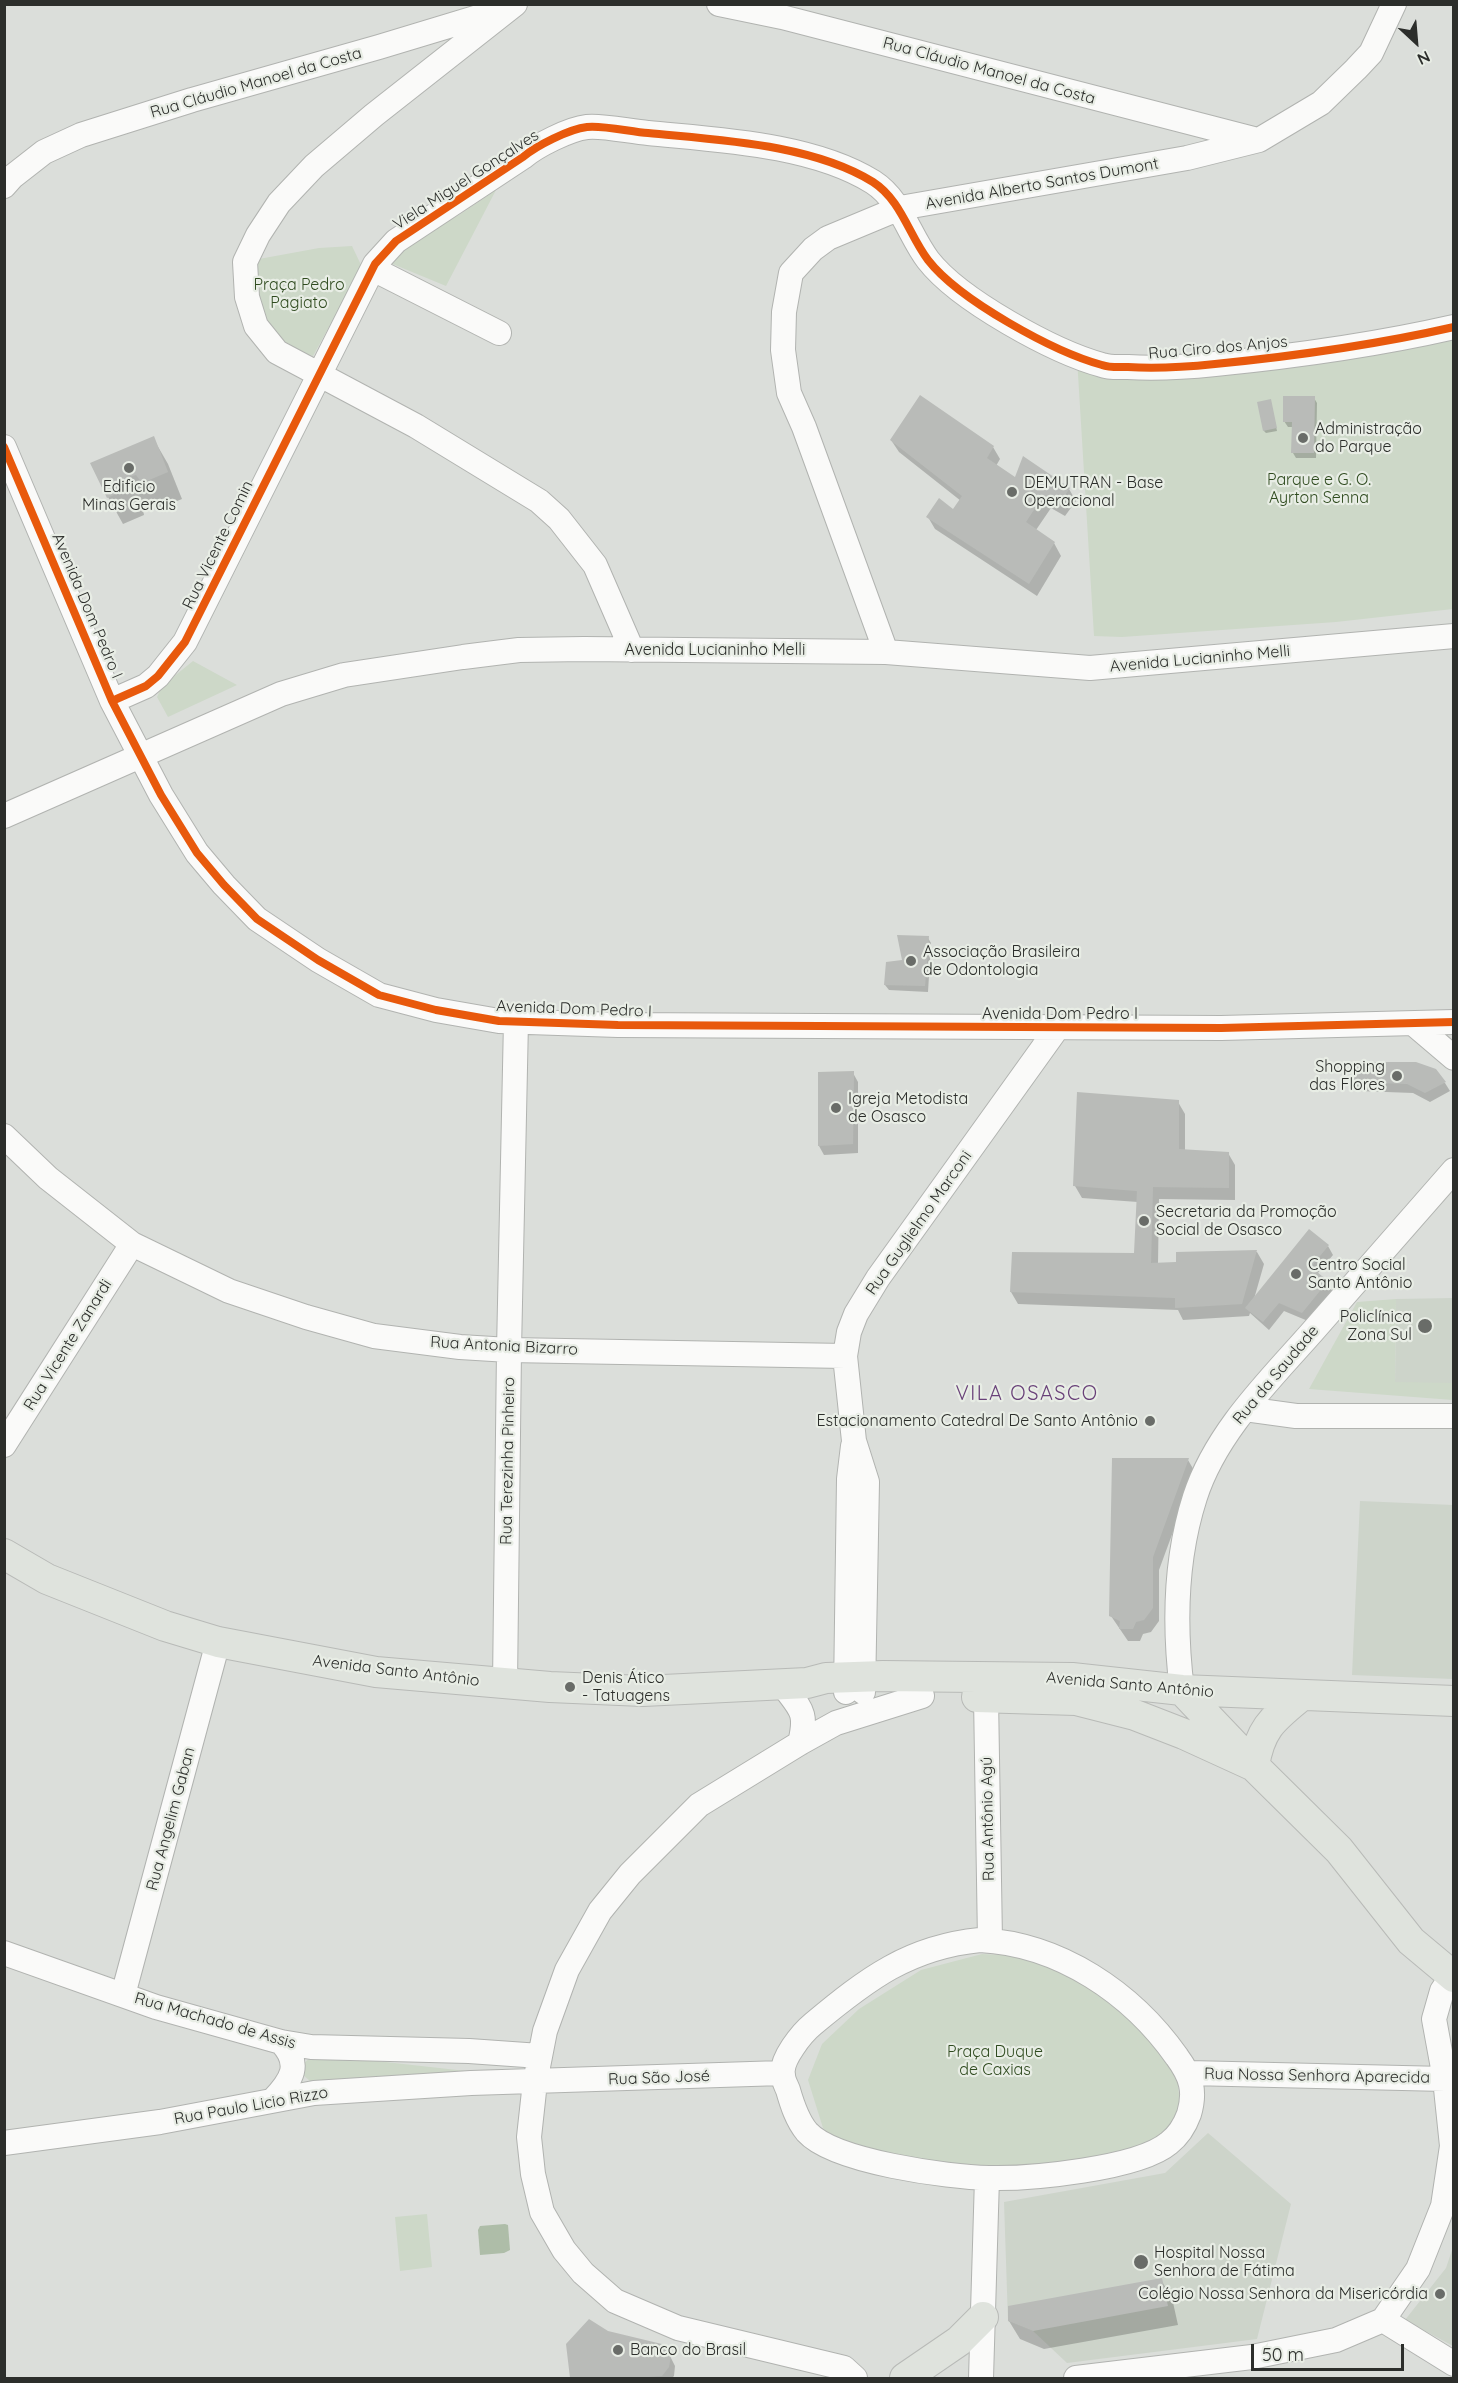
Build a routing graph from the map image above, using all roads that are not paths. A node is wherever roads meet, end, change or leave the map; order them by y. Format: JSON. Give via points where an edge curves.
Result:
{"nodes":[{"id":1,"x":719,"y":4,"type":"edge"},
{"id":2,"x":1394,"y":4,"type":"edge"},
{"id":3,"x":516,"y":5,"type":"edge"},
{"id":4,"x":1259,"y":140,"type":"junction"},
{"id":5,"x":4,"y":186,"type":"edge"},
{"id":6,"x":900,"y":208,"type":"junction"},
{"id":7,"x":373,"y":269,"type":"junction"},
{"id":8,"x":1454,"y":327,"type":"edge"},
{"id":9,"x":499,"y":333,"type":"dead end"},
{"id":10,"x":318,"y":374,"type":"junction"},
{"id":11,"x":4,"y":447,"type":"edge"},
{"id":12,"x":1454,"y":636,"type":"edge"},
{"id":13,"x":632,"y":650,"type":"junction"},
{"id":14,"x":886,"y":652,"type":"junction"},
{"id":15,"x":112,"y":701,"type":"junction"},
{"id":16,"x":140,"y":757,"type":"junction"},
{"id":17,"x":4,"y":816,"type":"edge"},
{"id":18,"x":516,"y":1022,"type":"junction"},
{"id":19,"x":1454,"y":1022,"type":"edge"},
{"id":20,"x":1414,"y":1024,"type":"junction"},
{"id":21,"x":1058,"y":1027,"type":"junction"},
{"id":22,"x":1454,"y":1058,"type":"edge"},
{"id":23,"x":4,"y":1136,"type":"edge"},
{"id":24,"x":1454,"y":1170,"type":"edge"},
{"id":25,"x":132,"y":1245,"type":"junction"},
{"id":26,"x":509,"y":1350,"type":"junction"},
{"id":27,"x":845,"y":1356,"type":"junction"},
{"id":28,"x":1245,"y":1408,"type":"junction"},
{"id":29,"x":1454,"y":1416,"type":"edge"},
{"id":30,"x":4,"y":1445,"type":"edge"},
{"id":31,"x":4,"y":1554,"type":"edge"},
{"id":32,"x":218,"y":1642,"type":"junction"},
{"id":33,"x":505,"y":1684,"type":"junction"},
{"id":34,"x":795,"y":1684,"type":"junction"},
{"id":35,"x":855,"y":1685,"type":"junction"},
{"id":36,"x":1182,"y":1690,"type":"junction"},
{"id":37,"x":922,"y":1696,"type":"junction"},
{"id":38,"x":1301,"y":1696,"type":"junction"},
{"id":39,"x":986,"y":1697,"type":"junction"},
{"id":40,"x":1454,"y":1701,"type":"edge"},
{"id":41,"x":800,"y":1743,"type":"junction"},
{"id":42,"x":1254,"y":1766,"type":"junction"},
{"id":43,"x":990,"y":1941,"type":"junction"},
{"id":44,"x":4,"y":1953,"type":"edge"},
{"id":45,"x":1453,"y":1977,"type":"edge"},
{"id":46,"x":123,"y":1995,"type":"junction"},
{"id":47,"x":281,"y":2042,"type":"junction"},
{"id":48,"x":311,"y":2047,"type":"junction"},
{"id":49,"x":469,"y":2051,"type":"junction"},
{"id":50,"x":540,"y":2056,"type":"junction"},
{"id":51,"x":782,"y":2073,"type":"junction"},
{"id":52,"x":1189,"y":2073,"type":"junction"},
{"id":53,"x":1445,"y":2079,"type":"junction"},
{"id":54,"x":535,"y":2082,"type":"junction"},
{"id":55,"x":471,"y":2083,"type":"junction"},
{"id":56,"x":314,"y":2093,"type":"junction"},
{"id":57,"x":273,"y":2100,"type":"junction"},
{"id":58,"x":4,"y":2143,"type":"edge"},
{"id":59,"x":987,"y":2178,"type":"junction"},
{"id":60,"x":983,"y":2317,"type":"junction"},
{"id":61,"x":1383,"y":2320,"type":"junction"},
{"id":62,"x":1454,"y":2364,"type":"edge"},
{"id":63,"x":855,"y":2379,"type":"edge"},
{"id":64,"x":905,"y":2379,"type":"edge"},
{"id":65,"x":981,"y":2379,"type":"edge"},
{"id":66,"x":1076,"y":2379,"type":"edge"}],
"edges":[{"from":1,"to":4,"type":"street","name":"Rua Cláudio Manoel da Costa"},
{"from":2,"to":4,"type":"street","name":"Avenida Alberto Santos Dumont","via":[[1371,53],[1356,69],[1321,103]]},
{"from":3,"to":5,"type":"street","name":"Rua Cláudio Manoel da Costa","via":[[81,135],[44,152]]},
{"from":3,"to":10,"type":"street","via":[[314,166],[279,203],[258,235],[245,262],[247,297],[256,326],[277,352]]},
{"from":4,"to":6,"type":"street","name":"Avenida Alberto Santos Dumont","via":[[1187,158]]},
{"from":6,"to":7,"type":"street","name":"Viela Miguel Gonçalves","via":[[875,183],[843,167],[801,155],[752,144],[587,127],[536,146],[396,241]]},
{"from":6,"to":8,"type":"street","name":"Rua Ciro dos Anjos","via":[[915,242],[931,264],[969,297],[1028,334],[1105,366],[1158,369],[1286,357]]},
{"from":6,"to":14,"type":"street","name":"Avenida Alberto Santos Dumont","via":[[828,238],[813,249],[791,273],[784,312],[783,350],[789,393]]},
{"from":7,"to":9,"type":"street"},
{"from":7,"to":10,"type":"street","name":"Viela Miguel Gonçalves"},
{"from":10,"to":13,"type":"street","via":[[416,426],[538,501],[560,519],[595,565]]},
{"from":10,"to":15,"type":"street","name":"Rua Vicente Comin","via":[[185,642],[152,681]]},
{"from":11,"to":15,"type":"street","name":"Avenida Dom Pedro I"},
{"from":12,"to":14,"type":"street","name":"Avenida Lucianinho Melli","via":[[1090,668]]},
{"from":13,"to":14,"type":"street","name":"Avenida Lucianinho Melli"},
{"from":13,"to":16,"type":"street","name":"Avenida Lucianinho Melli","via":[[519,650],[344,675],[281,694]]},
{"from":15,"to":16,"type":"street","name":"Avenida Dom Pedro I"},
{"from":16,"to":17,"type":"street","name":"Avenida Lucianinho Melli"},
{"from":16,"to":18,"type":"street","name":"Avenida Dom Pedro I","via":[[197,853],[257,919],[379,995],[436,1010]]},
{"from":18,"to":21,"type":"street","name":"Avenida Dom Pedro I"},
{"from":18,"to":26,"type":"street","name":"Rua Terezinha Pinheiro"},
{"from":19,"to":20,"type":"street","name":"Avenida Dom Pedro I"},
{"from":20,"to":21,"type":"street","name":"Avenida Dom Pedro I"},
{"from":20,"to":22,"type":"street"},
{"from":21,"to":27,"type":"street","name":"Rua Guglielmo Marconi","via":[[878,1278],[856,1314]]},
{"from":23,"to":25,"type":"street","name":"Rua Antonia Bizarro","via":[[48,1178]]},
{"from":24,"to":28,"type":"street","name":"Rua da Saudade"},
{"from":25,"to":26,"type":"street","name":"Rua Antonia Bizarro","via":[[229,1291],[374,1336]]},
{"from":25,"to":30,"type":"street","name":"Rua Vicente Zanardi"},
{"from":26,"to":27,"type":"street","name":"Rua Antonia Bizarro"},
{"from":26,"to":33,"type":"street","name":"Rua Terezinha Pinheiro"},
{"from":27,"to":35,"type":"street","name":"Rua Guglielmo Marconi","via":[[854,1441],[867,1482]]},
{"from":28,"to":29,"type":"street","via":[[1296,1416]]},
{"from":28,"to":36,"type":"street","name":"Rua da Saudade","via":[[1213,1456],[1195,1496],[1186,1534],[1179,1575],[1178,1659]]},
{"from":31,"to":32,"type":"main road","name":"Avenida Santo Antônio","via":[[48,1579],[165,1626]]},
{"from":32,"to":33,"type":"main road","name":"Avenida Santo Antônio","via":[[376,1672]]},
{"from":32,"to":46,"type":"street","name":"Rua Angelim Gaban"},
{"from":33,"to":34,"type":"main road","name":"Avenida Santo Antônio","via":[[643,1691]]},
{"from":34,"to":35,"type":"main road","name":"Avenida Santo Antônio","via":[[825,1690]]},
{"from":34,"to":41,"type":"street","via":[[803,1713]]},
{"from":35,"to":36,"type":"main road","name":"Avenida Santo Antônio","via":[[975,1676],[1072,1678]]},
{"from":35,"to":37,"type":"main road","name":"Avenida Santo Antônio"},
{"from":36,"to":38,"type":"main road","name":"Avenida Santo Antônio"},
{"from":36,"to":42,"type":"main road"},
{"from":37,"to":39,"type":"main road","name":"Avenida Santo Antônio"},
{"from":37,"to":41,"type":"street","via":[[836,1724]]},
{"from":38,"to":40,"type":"main road","name":"Avenida Santo Antônio"},
{"from":38,"to":42,"type":"main road","via":[[1267,1727],[1257,1744]]},
{"from":39,"to":42,"type":"main road","name":"Avenida Santo Antônio","via":[[1076,1700],[1145,1719]]},
{"from":39,"to":43,"type":"street","name":"Rua Antônio Agú"},
{"from":41,"to":50,"type":"street","via":[[699,1805],[630,1874],[600,1911],[567,1970]]},
{"from":42,"to":45,"type":"main road","via":[[1339,1850],[1412,1941]]},
{"from":43,"to":51,"type":"street","via":[[951,1943],[904,1959],[858,1987],[807,2029]]},
{"from":43,"to":52,"type":"street","via":[[1024,1946],[1070,1962],[1098,1980],[1143,2013]]},
{"from":44,"to":46,"type":"street","name":"Rua Machado de Assis"},
{"from":45,"to":53,"type":"street","via":[[1437,2004],[1434,2019]]},
{"from":46,"to":47,"type":"street","name":"Rua Machado de Assis"},
{"from":47,"to":48,"type":"street","name":"Rua Machado de Assis"},
{"from":47,"to":57,"type":"street","via":[[290,2051],[292,2071]]},
{"from":48,"to":49,"type":"street","name":"Rua Machado de Assis"},
{"from":48,"to":56,"type":"street","via":[[297,2061],[296,2071],[305,2088]]},
{"from":49,"to":50,"type":"street","name":"Rua Machado de Assis"},
{"from":49,"to":55,"type":"street","via":[[479,2069]]},
{"from":50,"to":54,"type":"street"},
{"from":51,"to":54,"type":"street","name":"Rua São José"},
{"from":51,"to":59,"type":"street","via":[[796,2114],[807,2132],[829,2148],[891,2165]]},
{"from":52,"to":53,"type":"street","name":"Rua Nossa Senhora Aparecida"},
{"from":52,"to":59,"type":"street","via":[[1192,2102],[1185,2125],[1169,2144],[1117,2165]]},
{"from":53,"to":61,"type":"street","via":[[1452,2146],[1443,2206],[1418,2269]]},
{"from":54,"to":55,"type":"street","name":"Rua Paulo Licio Rizzo"},
{"from":54,"to":63,"type":"street","via":[[529,2137],[532,2174],[542,2212],[583,2273],[615,2301],[678,2328],[843,2368]]},
{"from":55,"to":56,"type":"street","name":"Rua Paulo Licio Rizzo"},
{"from":56,"to":57,"type":"street","name":"Rua Paulo Licio Rizzo"},
{"from":57,"to":58,"type":"street","name":"Rua Paulo Licio Rizzo","via":[[160,2122]]},
{"from":59,"to":60,"type":"street"},
{"from":60,"to":64,"type":"main road","via":[[959,2341]]},
{"from":60,"to":65,"type":"street"},
{"from":61,"to":62,"type":"street"},
{"from":61,"to":66,"type":"street","via":[[1336,2340],[1252,2357]]}]}
